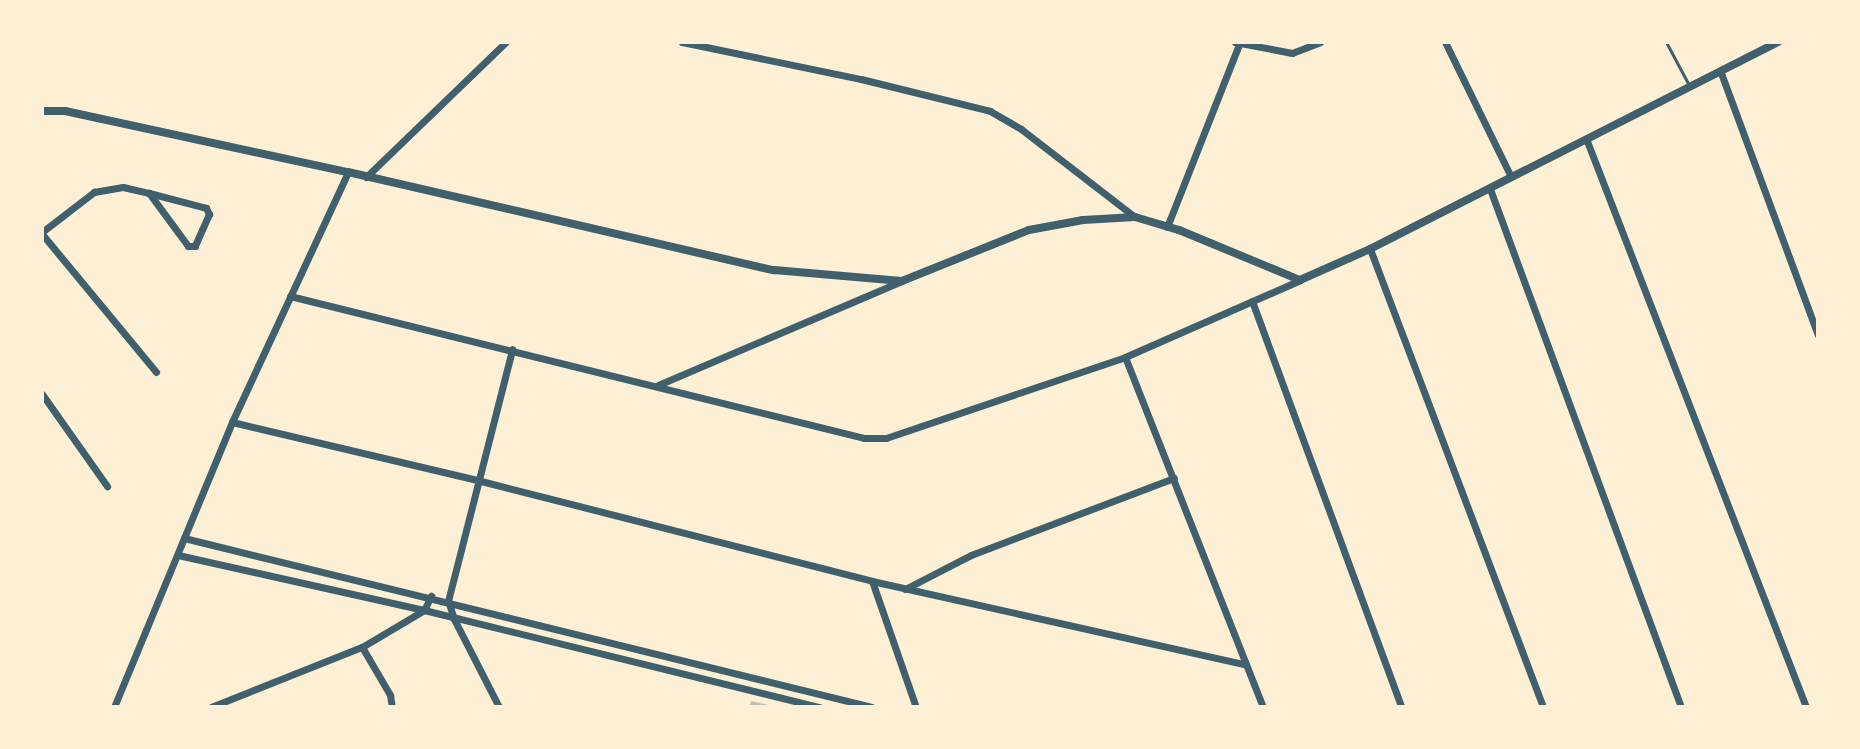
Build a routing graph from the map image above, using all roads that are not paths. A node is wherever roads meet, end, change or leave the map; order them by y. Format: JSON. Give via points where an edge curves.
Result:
{"nodes":[{"id":1,"x":506,"y":42,"type":"edge"},
{"id":2,"x":682,"y":42,"type":"edge"},
{"id":3,"x":1320,"y":42,"type":"edge"},
{"id":4,"x":1445,"y":42,"type":"edge"},
{"id":5,"x":1666,"y":42,"type":"edge"},
{"id":6,"x":1238,"y":43,"type":"edge"},
{"id":7,"x":1775,"y":43,"type":"edge"},
{"id":8,"x":1721,"y":73,"type":"junction"},
{"id":9,"x":1691,"y":88,"type":"junction"},
{"id":10,"x":42,"y":111,"type":"edge"},
{"id":11,"x":1587,"y":141,"type":"junction"},
{"id":12,"x":348,"y":172,"type":"junction"},
{"id":13,"x":366,"y":177,"type":"junction"},
{"id":14,"x":1511,"y":177,"type":"junction"},
{"id":15,"x":1490,"y":189,"type":"junction"},
{"id":16,"x":149,"y":193,"type":"junction"},
{"id":17,"x":1135,"y":217,"type":"junction"},
{"id":18,"x":1167,"y":227,"type":"junction"},
{"id":19,"x":42,"y":233,"type":"edge"},
{"id":20,"x":1370,"y":249,"type":"junction"},
{"id":21,"x":1300,"y":280,"type":"junction"},
{"id":22,"x":902,"y":281,"type":"junction"},
{"id":23,"x":290,"y":296,"type":"junction"},
{"id":24,"x":1252,"y":301,"type":"junction"},
{"id":25,"x":1817,"y":332,"type":"edge"},
{"id":26,"x":512,"y":349,"type":"junction"},
{"id":27,"x":1125,"y":357,"type":"junction"},
{"id":28,"x":156,"y":372,"type":"dead end"},
{"id":29,"x":658,"y":385,"type":"junction"},
{"id":30,"x":42,"y":394,"type":"edge"},
{"id":31,"x":232,"y":422,"type":"junction"},
{"id":32,"x":1174,"y":478,"type":"junction"},
{"id":33,"x":477,"y":480,"type":"junction"},
{"id":34,"x":107,"y":486,"type":"dead end"},
{"id":35,"x":184,"y":538,"type":"junction"},
{"id":36,"x":178,"y":555,"type":"junction"},
{"id":37,"x":872,"y":581,"type":"junction"},
{"id":38,"x":905,"y":589,"type":"junction"},
{"id":39,"x":431,"y":596,"type":"junction"},
{"id":40,"x":448,"y":601,"type":"junction"},
{"id":41,"x":424,"y":610,"type":"junction"},
{"id":42,"x":454,"y":619,"type":"junction"},
{"id":43,"x":362,"y":647,"type":"junction"},
{"id":44,"x":1244,"y":664,"type":"junction"},
{"id":45,"x":114,"y":707,"type":"edge"},
{"id":46,"x":211,"y":707,"type":"edge"},
{"id":47,"x":392,"y":707,"type":"edge"},
{"id":48,"x":499,"y":707,"type":"edge"},
{"id":49,"x":820,"y":707,"type":"edge"},
{"id":50,"x":872,"y":707,"type":"edge"},
{"id":51,"x":916,"y":707,"type":"edge"},
{"id":52,"x":1263,"y":707,"type":"edge"},
{"id":53,"x":1401,"y":707,"type":"edge"},
{"id":54,"x":1543,"y":707,"type":"edge"},
{"id":55,"x":1681,"y":707,"type":"edge"},
{"id":56,"x":1806,"y":707,"type":"edge"}],
"edges":[{"from":1,"to":13,"type":"street"},
{"from":2,"to":17,"type":"street","via":[[990,111]]},
{"from":3,"to":6,"type":"street","via":[[1292,53]]},
{"from":4,"to":14,"type":"street"},
{"from":5,"to":9,"type":"lane"},
{"from":6,"to":18,"type":"street"},
{"from":7,"to":8,"type":"street"},
{"from":8,"to":9,"type":"street"},
{"from":8,"to":25,"type":"street"},
{"from":9,"to":11,"type":"street"},
{"from":10,"to":12,"type":"street","via":[[65,111]]},
{"from":11,"to":14,"type":"street"},
{"from":11,"to":56,"type":"street"},
{"from":12,"to":13,"type":"street"},
{"from":12,"to":23,"type":"street"},
{"from":13,"to":22,"type":"street","via":[[774,270]]},
{"from":14,"to":15,"type":"street"},
{"from":15,"to":20,"type":"street"},
{"from":15,"to":55,"type":"street"},
{"from":16,"to":16,"type":"street","via":[[206,208],[209,214],[195,246],[188,246]]},
{"from":16,"to":19,"type":"street","via":[[123,187],[94,192]]},
{"from":17,"to":18,"type":"street"},
{"from":17,"to":22,"type":"street","via":[[1029,230]]},
{"from":18,"to":21,"type":"street"},
{"from":19,"to":28,"type":"street"},
{"from":20,"to":21,"type":"street"},
{"from":20,"to":54,"type":"street"},
{"from":21,"to":24,"type":"street"},
{"from":22,"to":29,"type":"street"},
{"from":23,"to":26,"type":"street"},
{"from":23,"to":31,"type":"street"},
{"from":24,"to":27,"type":"street"},
{"from":24,"to":53,"type":"street"},
{"from":26,"to":29,"type":"street"},
{"from":26,"to":33,"type":"street"},
{"from":27,"to":29,"type":"street","via":[[886,438],[864,438]]},
{"from":27,"to":32,"type":"street"},
{"from":30,"to":34,"type":"street"},
{"from":31,"to":33,"type":"street"},
{"from":31,"to":35,"type":"street"},
{"from":32,"to":38,"type":"street","via":[[971,555]]},
{"from":32,"to":44,"type":"street"},
{"from":33,"to":37,"type":"street"},
{"from":33,"to":40,"type":"street"},
{"from":35,"to":36,"type":"street"},
{"from":35,"to":39,"type":"street"},
{"from":36,"to":41,"type":"street"},
{"from":36,"to":45,"type":"street"},
{"from":37,"to":38,"type":"street"},
{"from":37,"to":51,"type":"street"},
{"from":38,"to":44,"type":"street"},
{"from":39,"to":40,"type":"street"},
{"from":39,"to":41,"type":"street"},
{"from":40,"to":42,"type":"street"},
{"from":40,"to":50,"type":"street"},
{"from":41,"to":42,"type":"street"},
{"from":41,"to":43,"type":"street"},
{"from":42,"to":48,"type":"street"},
{"from":42,"to":49,"type":"street"},
{"from":43,"to":46,"type":"street"},
{"from":43,"to":47,"type":"street"},
{"from":44,"to":52,"type":"street"}]}
